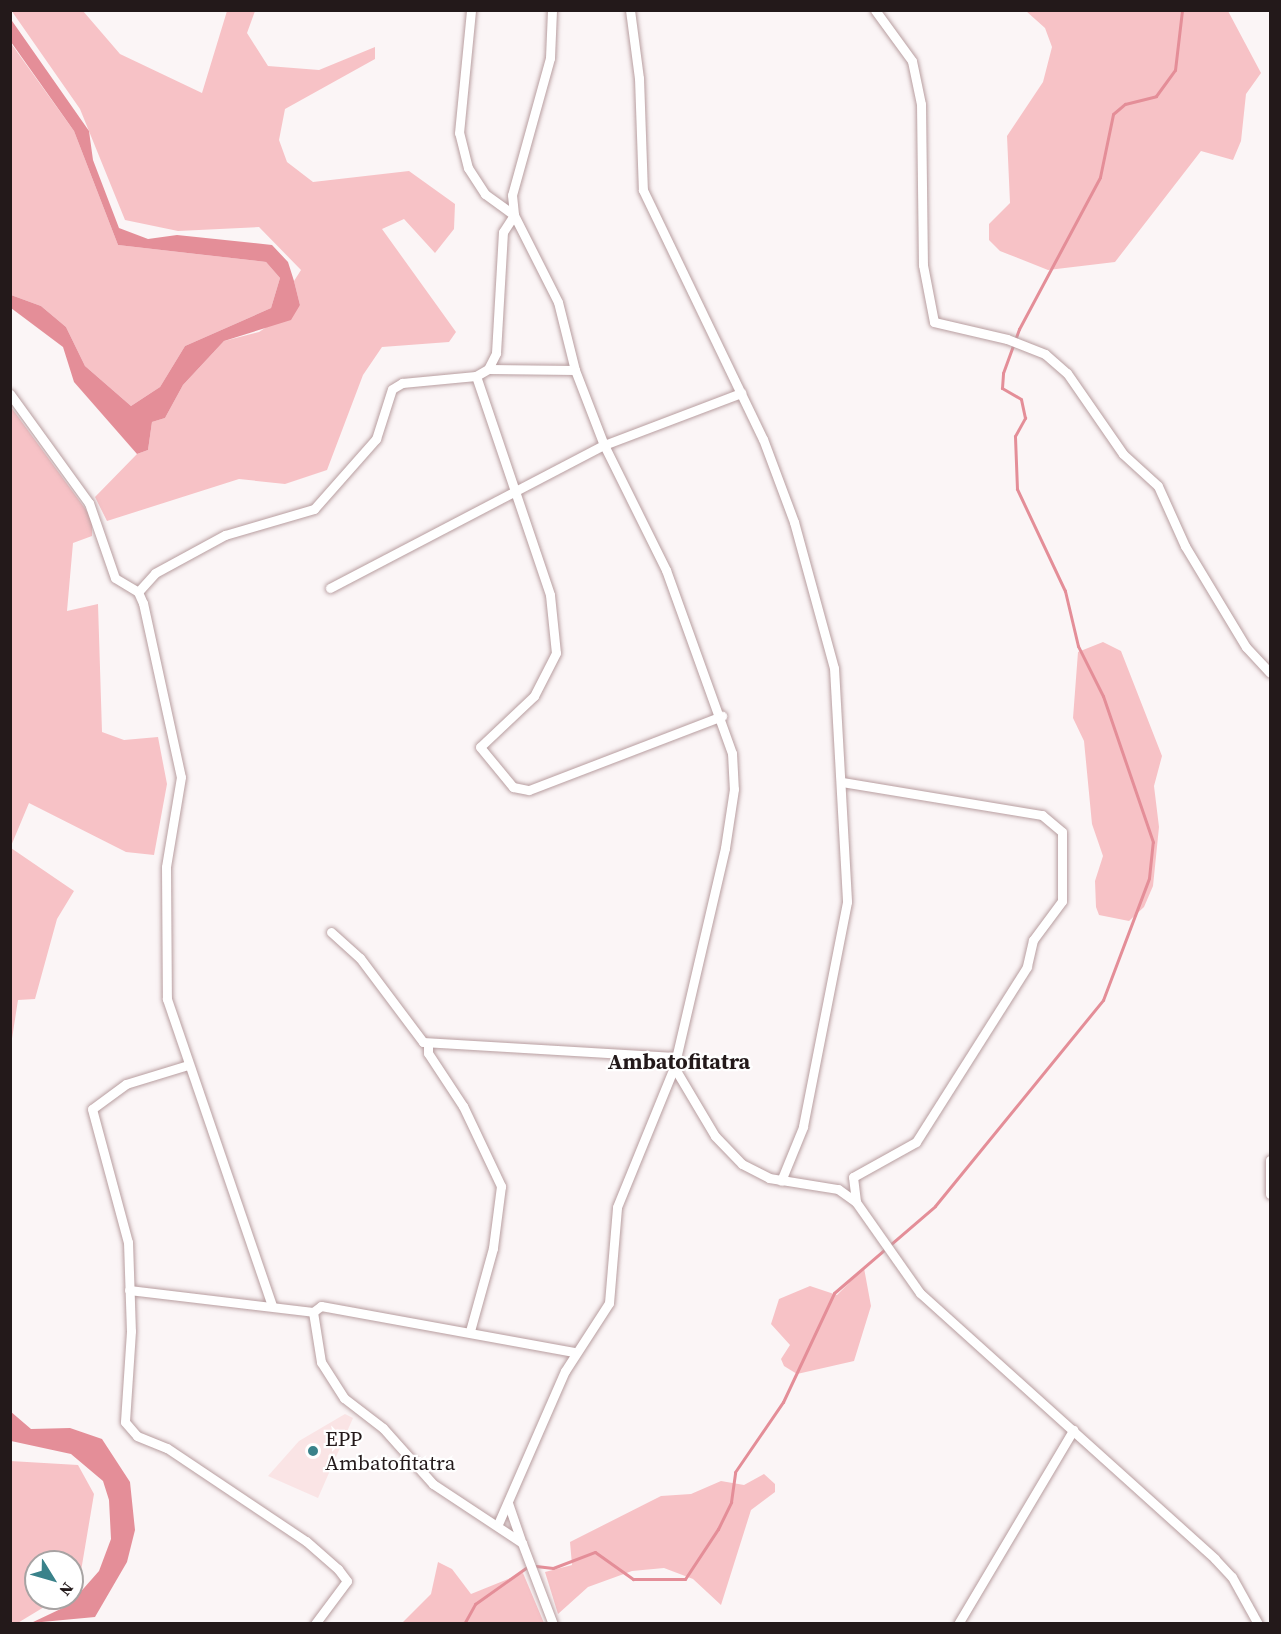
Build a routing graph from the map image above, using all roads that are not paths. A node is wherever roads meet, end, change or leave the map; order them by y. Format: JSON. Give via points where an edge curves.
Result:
{"nodes":[{"id":1,"x":471,"y":10,"type":"edge"},
{"id":2,"x":552,"y":10,"type":"edge"},
{"id":3,"x":630,"y":10,"type":"edge"},
{"id":4,"x":875,"y":10,"type":"edge"},
{"id":5,"x":514,"y":215,"type":"junction"},
{"id":6,"x":488,"y":369,"type":"junction"},
{"id":7,"x":575,"y":370,"type":"junction"},
{"id":8,"x":476,"y":376,"type":"junction"},
{"id":9,"x":741,"y":393,"type":"junction"},
{"id":10,"x":10,"y":394,"type":"edge"},
{"id":11,"x":604,"y":445,"type":"junction"},
{"id":12,"x":516,"y":492,"type":"junction"},
{"id":13,"x":330,"y":588,"type":"dead end"},
{"id":14,"x":138,"y":592,"type":"junction"},
{"id":15,"x":1270,"y":673,"type":"edge"},
{"id":16,"x":722,"y":716,"type":"junction"},
{"id":17,"x":843,"y":782,"type":"junction"},
{"id":18,"x":331,"y":932,"type":"dead end"},
{"id":19,"x":428,"y":1043,"type":"junction"},
{"id":20,"x":674,"y":1062,"type":"junction"},
{"id":21,"x":188,"y":1065,"type":"junction"},
{"id":22,"x":1270,"y":1160,"type":"edge"},
{"id":23,"x":782,"y":1181,"type":"junction"},
{"id":24,"x":1270,"y":1194,"type":"edge"},
{"id":25,"x":856,"y":1202,"type":"junction"},
{"id":26,"x":129,"y":1290,"type":"junction"},
{"id":27,"x":272,"y":1306,"type":"junction"},
{"id":28,"x":313,"y":1312,"type":"junction"},
{"id":29,"x":470,"y":1331,"type":"junction"},
{"id":30,"x":574,"y":1352,"type":"junction"},
{"id":31,"x":1073,"y":1430,"type":"junction"},
{"id":32,"x":508,"y":1503,"type":"junction"},
{"id":33,"x":498,"y":1524,"type":"junction"},
{"id":34,"x":522,"y":1543,"type":"junction"},
{"id":35,"x":315,"y":1623,"type":"edge"},
{"id":36,"x":553,"y":1623,"type":"edge"},
{"id":37,"x":958,"y":1623,"type":"edge"},
{"id":38,"x":1258,"y":1623,"type":"edge"}],
"edges":[{"from":1,"to":5,"type":"street","via":[[459,133],[468,168],[485,194]]},
{"from":2,"to":5,"type":"street","via":[[550,58],[512,195]]},
{"from":3,"to":9,"type":"street","via":[[643,190]]},
{"from":4,"to":15,"type":"street","via":[[912,61],[921,104],[923,265],[934,322],[1007,339],[1045,354],[1067,373],[1123,454],[1158,486],[1185,546],[1246,647]]},
{"from":5,"to":6,"type":"street","via":[[503,232],[496,353]]},
{"from":5,"to":7,"type":"street","via":[[558,302]]},
{"from":6,"to":7,"type":"street"},
{"from":6,"to":8,"type":"street"},
{"from":7,"to":11,"type":"street"},
{"from":8,"to":12,"type":"street"},
{"from":8,"to":14,"type":"street","via":[[402,382],[392,389],[376,439],[314,509],[225,535],[155,573]]},
{"from":9,"to":11,"type":"street"},
{"from":9,"to":17,"type":"street","via":[[794,522],[818,601],[834,668]]},
{"from":10,"to":14,"type":"street","via":[[89,503],[115,578]]},
{"from":11,"to":12,"type":"street"},
{"from":11,"to":16,"type":"street","via":[[666,570]]},
{"from":12,"to":13,"type":"street"},
{"from":12,"to":16,"type":"street","via":[[550,595],[556,653],[534,696],[481,742],[513,787],[530,790]]},
{"from":14,"to":21,"type":"street","via":[[160,669],[181,777],[166,867],[167,999]]},
{"from":16,"to":20,"type":"street","via":[[734,789],[719,881]]},
{"from":17,"to":23,"type":"street","via":[[847,902],[803,1127]]},
{"from":17,"to":25,"type":"street","via":[[1042,815],[1062,832],[1062,901],[1033,940],[1027,967],[916,1142],[853,1177]]},
{"from":18,"to":19,"type":"street","via":[[360,958]]},
{"from":19,"to":20,"type":"street"},
{"from":19,"to":29,"type":"street","via":[[428,1053],[463,1107],[501,1186],[494,1248]]},
{"from":20,"to":23,"type":"street","via":[[715,1136],[742,1164]]},
{"from":20,"to":30,"type":"street","via":[[617,1207],[609,1303]]},
{"from":21,"to":26,"type":"street","via":[[126,1084],[92,1109],[128,1242]]},
{"from":21,"to":27,"type":"street","via":[[204,1100]]},
{"from":22,"to":24,"type":"street"},
{"from":23,"to":25,"type":"street","via":[[838,1189]]},
{"from":25,"to":31,"type":"street","via":[[881,1244],[920,1293]]},
{"from":26,"to":27,"type":"street"},
{"from":26,"to":35,"type":"street","via":[[125,1422],[137,1436],[166,1448],[205,1473],[338,1569],[347,1581]]},
{"from":27,"to":28,"type":"street"},
{"from":28,"to":29,"type":"street","via":[[321,1306]]},
{"from":28,"to":33,"type":"street","via":[[321,1362],[344,1398],[383,1428],[434,1484]]},
{"from":29,"to":30,"type":"street"},
{"from":30,"to":32,"type":"street","via":[[513,1482]]},
{"from":31,"to":37,"type":"street"},
{"from":31,"to":38,"type":"street","via":[[1215,1559],[1232,1577]]},
{"from":32,"to":33,"type":"street"},
{"from":32,"to":34,"type":"street"},
{"from":33,"to":34,"type":"street"},
{"from":34,"to":36,"type":"street"}]}
